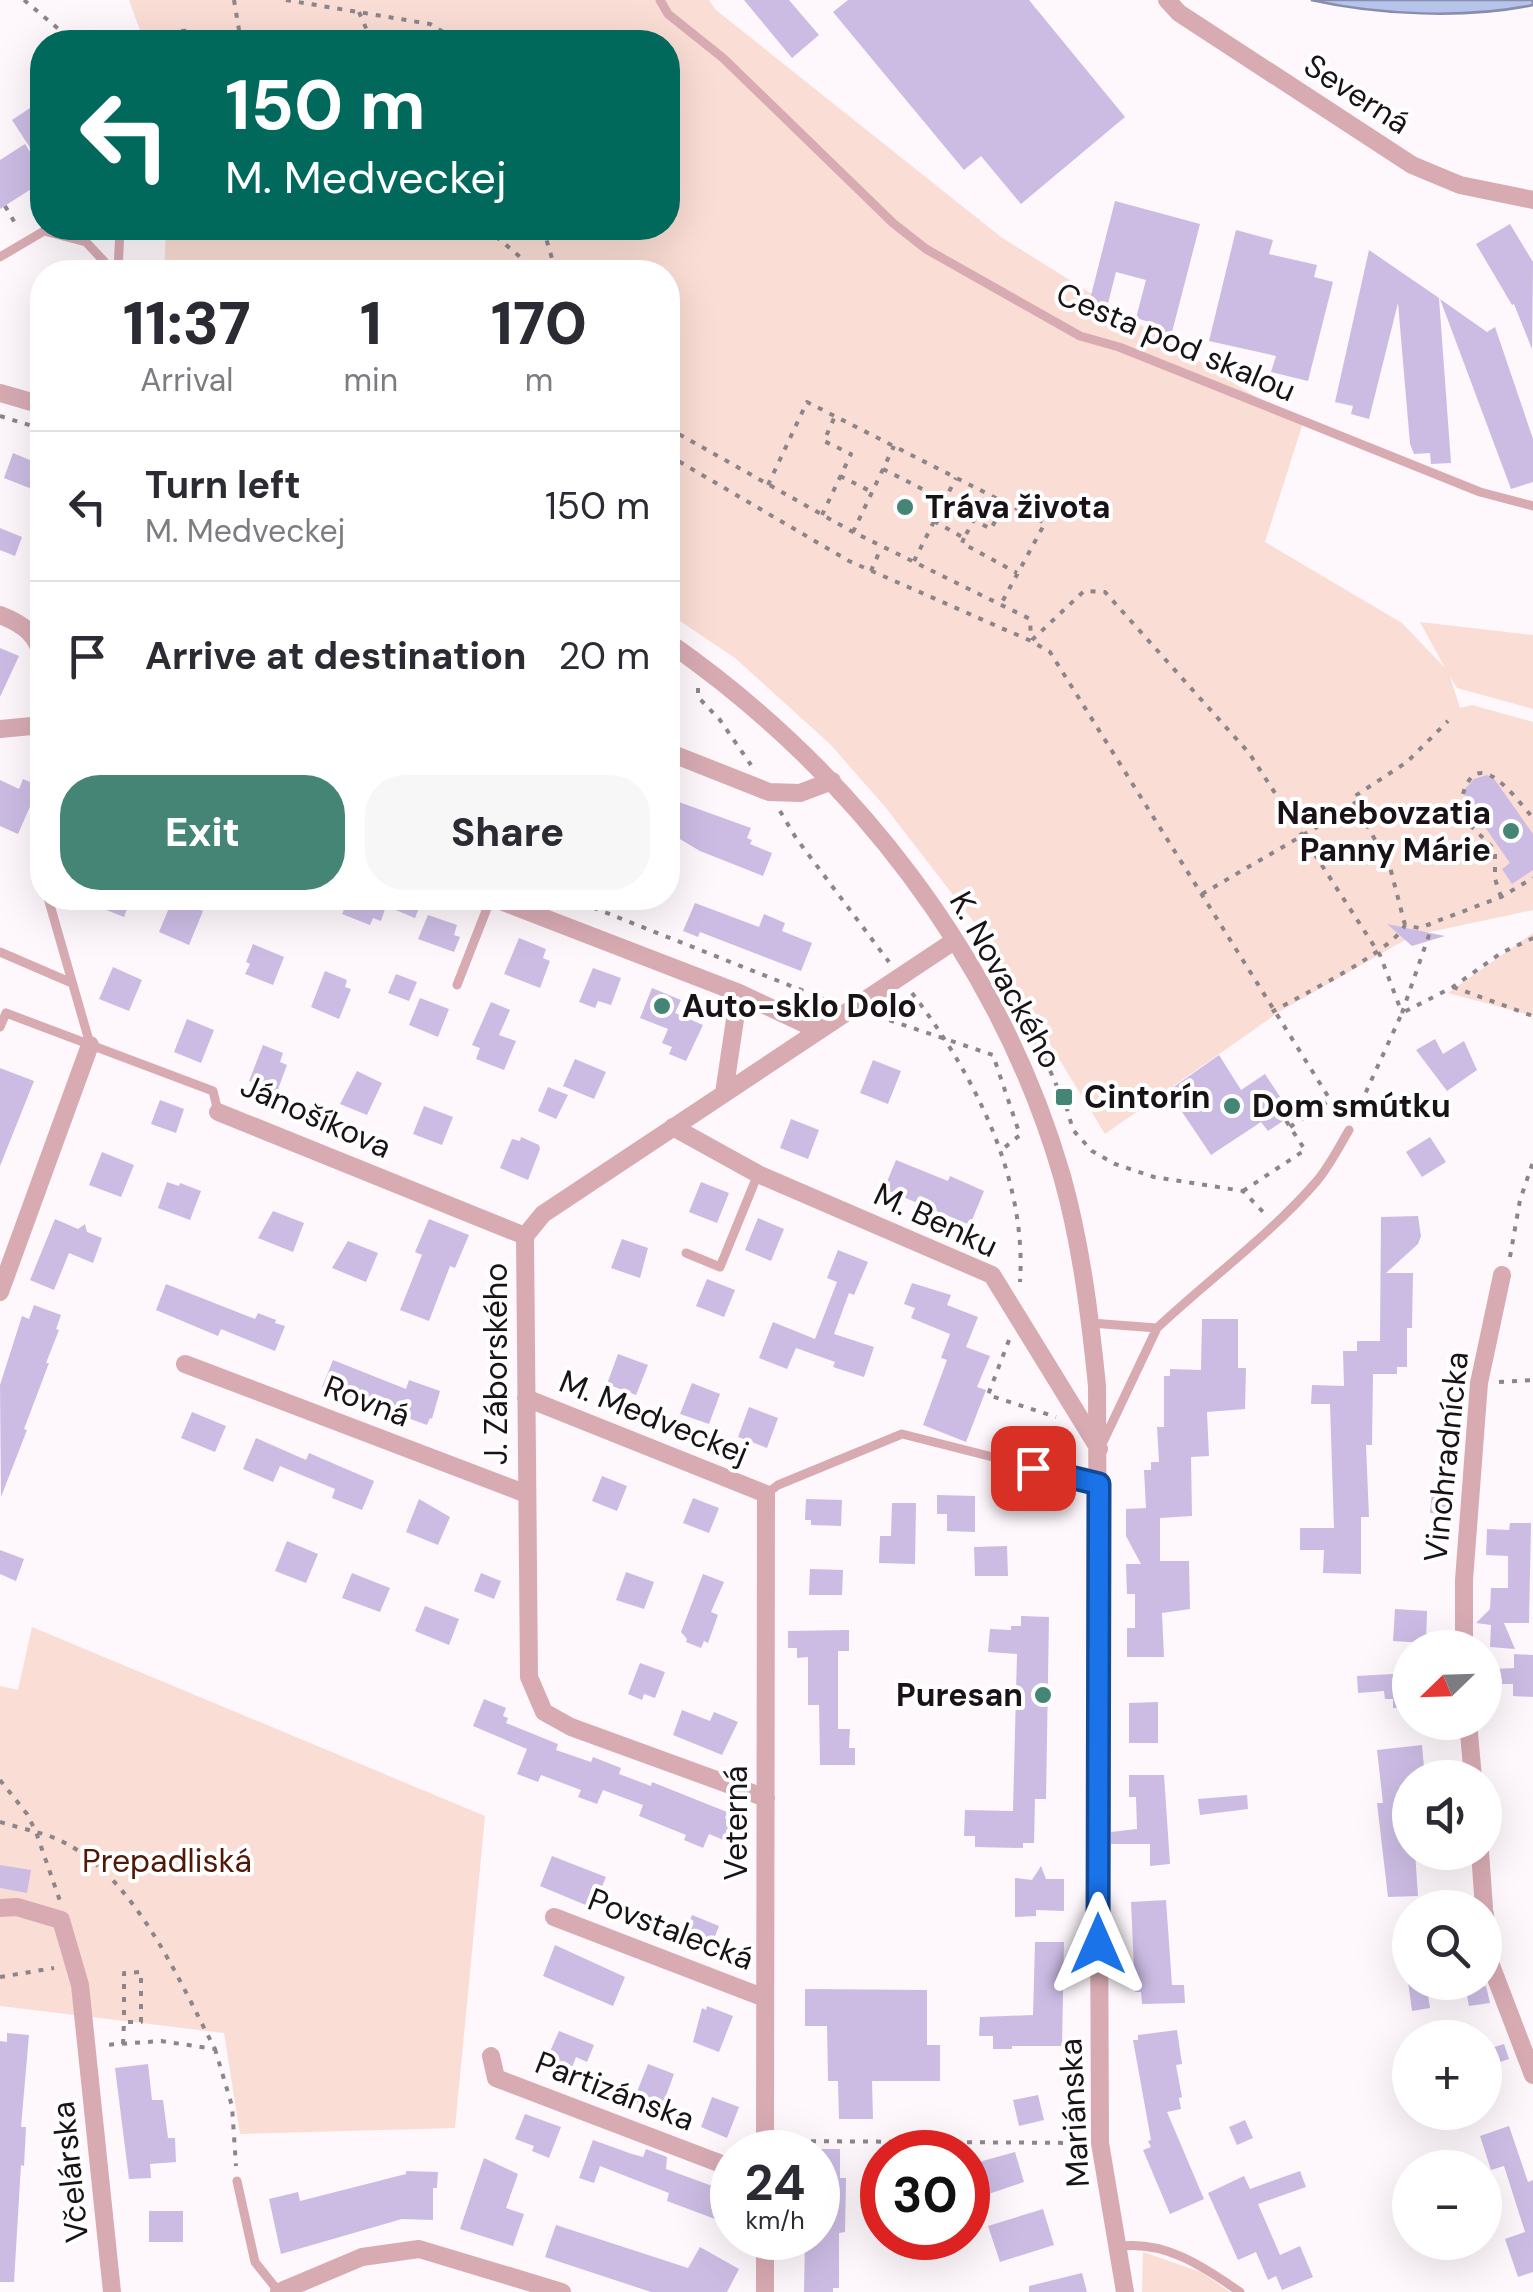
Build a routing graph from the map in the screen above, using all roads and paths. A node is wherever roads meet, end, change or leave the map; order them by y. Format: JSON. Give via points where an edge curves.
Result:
{"nodes":[{"id":1,"x":24,"y":0,"type":"edge"},
{"id":2,"x":234,"y":0,"type":"edge"},
{"id":3,"x":286,"y":0,"type":"edge"},
{"id":4,"x":660,"y":0,"type":"edge"},
{"id":5,"x":1167,"y":0,"type":"edge"},
{"id":6,"x":359,"y":12,"type":"junction"},
{"id":7,"x":60,"y":30,"type":"edge"},
{"id":8,"x":239,"y":30,"type":"edge"},
{"id":9,"x":367,"y":30,"type":"edge"},
{"id":10,"x":440,"y":30,"type":"edge"},
{"id":11,"x":1533,"y":200,"type":"edge"},
{"id":12,"x":5,"y":206,"type":"dead end"},
{"id":13,"x":30,"y":239,"type":"edge"},
{"id":14,"x":80,"y":240,"type":"edge"},
{"id":15,"x":500,"y":240,"type":"edge"},
{"id":16,"x":26,"y":241,"type":"junction"},
{"id":17,"x":0,"y":257,"type":"edge"},
{"id":18,"x":104,"y":260,"type":"edge"},
{"id":19,"x":524,"y":260,"type":"edge"},
{"id":20,"x":0,"y":392,"type":"edge"},
{"id":21,"x":30,"y":401,"type":"edge"},
{"id":22,"x":0,"y":416,"type":"edge"},
{"id":23,"x":835,"y":416,"type":"junction"},
{"id":24,"x":30,"y":426,"type":"edge"},
{"id":25,"x":680,"y":435,"type":"edge"},
{"id":26,"x":894,"y":446,"type":"junction"},
{"id":27,"x":680,"y":461,"type":"edge"},
{"id":28,"x":883,"y":469,"type":"junction"},
{"id":29,"x":840,"y":476,"type":"junction"},
{"id":30,"x":956,"y":478,"type":"junction"},
{"id":31,"x":768,"y":485,"type":"junction"},
{"id":32,"x":872,"y":492,"type":"junction"},
{"id":33,"x":944,"y":500,"type":"junction"},
{"id":34,"x":1005,"y":502,"type":"junction"},
{"id":35,"x":1533,"y":506,"type":"edge"},
{"id":36,"x":822,"y":515,"type":"junction"},
{"id":37,"x":934,"y":521,"type":"junction"},
{"id":38,"x":853,"y":532,"type":"junction"},
{"id":39,"x":964,"y":538,"type":"junction"},
{"id":40,"x":882,"y":546,"type":"junction"},
{"id":41,"x":914,"y":561,"type":"junction"},
{"id":42,"x":870,"y":571,"type":"junction"},
{"id":43,"x":1017,"y":574,"type":"junction"},
{"id":44,"x":1000,"y":604,"type":"junction"},
{"id":45,"x":0,"y":615,"type":"edge"},
{"id":46,"x":30,"y":633,"type":"edge"},
{"id":47,"x":1031,"y":641,"type":"junction"},
{"id":48,"x":680,"y":651,"type":"edge"},
{"id":49,"x":697,"y":678,"type":"dead end"},
{"id":50,"x":1448,"y":721,"type":"dead end"},
{"id":51,"x":30,"y":726,"type":"edge"},
{"id":52,"x":0,"y":729,"type":"edge"},
{"id":53,"x":680,"y":757,"type":"edge"},
{"id":54,"x":832,"y":781,"type":"junction"},
{"id":55,"x":769,"y":792,"type":"junction"},
{"id":56,"x":1354,"y":805,"type":"junction"},
{"id":57,"x":1533,"y":818,"type":"edge"},
{"id":58,"x":1305,"y":835,"type":"junction"},
{"id":59,"x":1533,"y":878,"type":"edge"},
{"id":60,"x":1202,"y":894,"type":"junction"},
{"id":61,"x":1501,"y":898,"type":"junction"},
{"id":62,"x":51,"y":910,"type":"edge"},
{"id":63,"x":487,"y":910,"type":"edge"},
{"id":64,"x":523,"y":910,"type":"edge"},
{"id":65,"x":600,"y":910,"type":"edge"},
{"id":66,"x":1428,"y":924,"type":"junction"},
{"id":67,"x":1405,"y":925,"type":"junction"},
{"id":68,"x":1533,"y":938,"type":"edge"},
{"id":69,"x":954,"y":941,"type":"junction"},
{"id":70,"x":1377,"y":951,"type":"junction"},
{"id":71,"x":0,"y":952,"type":"edge"},
{"id":72,"x":900,"y":977,"type":"junction"},
{"id":73,"x":72,"y":983,"type":"junction"},
{"id":74,"x":457,"y":985,"type":"dead end"},
{"id":75,"x":1453,"y":987,"type":"junction"},
{"id":76,"x":740,"y":993,"type":"junction"},
{"id":77,"x":852,"y":1008,"type":"junction"},
{"id":78,"x":1272,"y":1012,"type":"junction"},
{"id":79,"x":1402,"y":1013,"type":"junction"},
{"id":80,"x":1533,"y":1016,"type":"edge"},
{"id":81,"x":0,"y":1026,"type":"edge"},
{"id":82,"x":818,"y":1030,"type":"junction"},
{"id":83,"x":948,"y":1040,"type":"junction"},
{"id":84,"x":90,"y":1045,"type":"junction"},
{"id":85,"x":1016,"y":1050,"type":"junction"},
{"id":86,"x":724,"y":1093,"type":"junction"},
{"id":87,"x":1330,"y":1100,"type":"junction"},
{"id":88,"x":218,"y":1112,"type":"joint"},
{"id":89,"x":1286,"y":1120,"type":"dead end"},
{"id":90,"x":1290,"y":1127,"type":"junction"},
{"id":91,"x":673,"y":1128,"type":"junction"},
{"id":92,"x":1349,"y":1130,"type":"junction"},
{"id":93,"x":999,"y":1152,"type":"junction"},
{"id":94,"x":1533,"y":1162,"type":"edge"},
{"id":95,"x":758,"y":1174,"type":"junction"},
{"id":96,"x":1243,"y":1192,"type":"junction"},
{"id":97,"x":1274,"y":1224,"type":"junction"},
{"id":98,"x":525,"y":1236,"type":"junction"},
{"id":99,"x":686,"y":1253,"type":"dead end"},
{"id":100,"x":1502,"y":1275,"type":"joint"},
{"id":101,"x":0,"y":1292,"type":"edge"},
{"id":102,"x":1018,"y":1316,"type":"junction"},
{"id":103,"x":1091,"y":1323,"type":"junction"},
{"id":104,"x":1157,"y":1328,"type":"junction"},
{"id":105,"x":185,"y":1364,"type":"dead end"},
{"id":106,"x":1533,"y":1380,"type":"edge"},
{"id":107,"x":1479,"y":1383,"type":"junction"},
{"id":108,"x":526,"y":1398,"type":"junction"},
{"id":109,"x":1070,"y":1422,"type":"dead end"},
{"id":110,"x":1100,"y":1449,"type":"junction"},
{"id":111,"x":1099,"y":1484,"type":"junction"},
{"id":112,"x":527,"y":1494,"type":"junction"},
{"id":113,"x":766,"y":1494,"type":"junction"},
{"id":114,"x":1464,"y":1630,"type":"edge"},
{"id":115,"x":0,"y":1780,"type":"edge"},
{"id":116,"x":766,"y":1798,"type":"junction"},
{"id":117,"x":0,"y":1822,"type":"edge"},
{"id":118,"x":36,"y":1832,"type":"junction"},
{"id":119,"x":0,"y":1908,"type":"edge"},
{"id":120,"x":554,"y":1917,"type":"dead end"},
{"id":121,"x":61,"y":1920,"type":"junction"},
{"id":122,"x":73,"y":1960,"type":"junction"},
{"id":123,"x":0,"y":1977,"type":"edge"},
{"id":124,"x":1502,"y":1994,"type":"edge"},
{"id":125,"x":766,"y":1998,"type":"junction"},
{"id":126,"x":124,"y":2022,"type":"junction"},
{"id":127,"x":123,"y":2044,"type":"junction"},
{"id":128,"x":87,"y":2046,"type":"junction"},
{"id":129,"x":214,"y":2049,"type":"junction"},
{"id":130,"x":491,"y":2056,"type":"dead end"},
{"id":131,"x":1533,"y":2075,"type":"edge"},
{"id":132,"x":765,"y":2130,"type":"edge"},
{"id":133,"x":1100,"y":2143,"type":"junction"},
{"id":134,"x":840,"y":2146,"type":"edge"},
{"id":135,"x":710,"y":2160,"type":"edge"},
{"id":136,"x":237,"y":2180,"type":"joint"},
{"id":137,"x":1116,"y":2246,"type":"junction"},
{"id":138,"x":765,"y":2260,"type":"edge"},
{"id":139,"x":112,"y":2292,"type":"edge"},
{"id":140,"x":279,"y":2292,"type":"edge"},
{"id":141,"x":562,"y":2292,"type":"edge"},
{"id":142,"x":765,"y":2292,"type":"edge"},
{"id":143,"x":1125,"y":2292,"type":"edge"},
{"id":144,"x":1240,"y":2292,"type":"edge"}],
"edges":[{"from":1,"to":7,"type":"path"},
{"from":2,"to":8,"type":"path"},
{"from":3,"to":6,"type":"path"},
{"from":4,"to":35,"type":"lane","name":"Cesta pod skalou","via":[[926,249],[1080,336],[1480,492]]},
{"from":5,"to":11,"type":"street","name":"Severná","via":[[1412,165],[1460,185]]},
{"from":6,"to":9,"type":"path"},
{"from":6,"to":10,"type":"path"},
{"from":12,"to":16,"type":"path"},
{"from":13,"to":16,"type":"lane"},
{"from":14,"to":18,"type":"lane"},
{"from":15,"to":19,"type":"path"},
{"from":16,"to":17,"type":"lane"},
{"from":20,"to":21,"type":"street"},
{"from":22,"to":24,"type":"path"},
{"from":23,"to":26,"type":"path"},
{"from":23,"to":29,"type":"path","via":[[824,441],[851,454]]},
{"from":23,"to":31,"type":"path","via":[[807,402]]},
{"from":25,"to":31,"type":"path"},
{"from":26,"to":28,"type":"path"},
{"from":26,"to":30,"type":"path"},
{"from":27,"to":42,"type":"path"},
{"from":28,"to":32,"type":"path"},
{"from":28,"to":33,"type":"path"},
{"from":29,"to":32,"type":"path"},
{"from":29,"to":36,"type":"path"},
{"from":30,"to":33,"type":"path"},
{"from":30,"to":34,"type":"path"},
{"from":31,"to":36,"type":"path"},
{"from":32,"to":38,"type":"path"},
{"from":33,"to":37,"type":"path"},
{"from":34,"to":39,"type":"path","via":[[990,529],[974,520]]},
{"from":34,"to":43,"type":"path","via":[[1045,523]]},
{"from":36,"to":38,"type":"path"},
{"from":37,"to":39,"type":"path"},
{"from":37,"to":41,"type":"path"},
{"from":38,"to":40,"type":"path"},
{"from":39,"to":43,"type":"path","via":[[962,543]]},
{"from":40,"to":41,"type":"path"},
{"from":40,"to":42,"type":"path"},
{"from":41,"to":44,"type":"path"},
{"from":42,"to":47,"type":"path"},
{"from":43,"to":44,"type":"path"},
{"from":44,"to":47,"type":"path","via":[[1030,619]]},
{"from":45,"to":46,"type":"street"},
{"from":47,"to":58,"type":"path","via":[[1084,591],[1104,592],[1249,753]]},
{"from":47,"to":60,"type":"path","via":[[1050,652]]},
{"from":48,"to":54,"type":"street","name":"K. Novackého"},
{"from":49,"to":55,"type":"path","via":[[698,698]]},
{"from":50,"to":56,"type":"path","via":[[1407,762],[1352,798]]},
{"from":51,"to":52,"type":"street"},
{"from":53,"to":55,"type":"street"},
{"from":54,"to":55,"type":"street","via":[[800,793]]},
{"from":54,"to":69,"type":"street","name":"K. Novackého"},
{"from":55,"to":72,"type":"path"},
{"from":56,"to":58,"type":"path"},
{"from":56,"to":67,"type":"path","via":[[1390,868]]},
{"from":57,"to":61,"type":"path","via":[[1500,778],[1476,774],[1464,784],[1460,807],[1494,850]]},
{"from":58,"to":60,"type":"path"},
{"from":58,"to":70,"type":"path"},
{"from":59,"to":61,"type":"path"},
{"from":60,"to":78,"type":"path"},
{"from":61,"to":66,"type":"path"},
{"from":62,"to":73,"type":"lane"},
{"from":63,"to":74,"type":"lane"},
{"from":64,"to":76,"type":"street"},
{"from":65,"to":77,"type":"path"},
{"from":66,"to":67,"type":"path"},
{"from":66,"to":79,"type":"path"},
{"from":67,"to":70,"type":"path"},
{"from":68,"to":75,"type":"path"},
{"from":69,"to":72,"type":"street","name":"J. Záborského"},
{"from":69,"to":85,"type":"street","name":"K. Novackého"},
{"from":70,"to":78,"type":"path"},
{"from":70,"to":79,"type":"path"},
{"from":71,"to":73,"type":"lane"},
{"from":72,"to":77,"type":"street","name":"J. Záborského"},
{"from":72,"to":83,"type":"path"},
{"from":73,"to":84,"type":"lane"},
{"from":75,"to":79,"type":"path"},
{"from":75,"to":80,"type":"path"},
{"from":76,"to":82,"type":"street"},
{"from":76,"to":86,"type":"street"},
{"from":77,"to":82,"type":"street","name":"J. Záborského"},
{"from":77,"to":83,"type":"path"},
{"from":78,"to":87,"type":"path"},
{"from":79,"to":92,"type":"path"},
{"from":81,"to":84,"type":"lane","name":"Jánošíkova","via":[[6,1013]]},
{"from":82,"to":86,"type":"street","name":"J. Záborského"},
{"from":83,"to":93,"type":"path"},
{"from":83,"to":93,"type":"path","via":[[993,1055],[1020,1135]]},
{"from":84,"to":88,"type":"lane","name":"Jánošíkova","via":[[213,1091]]},
{"from":84,"to":101,"type":"street"},
{"from":85,"to":96,"type":"path","via":[[1037,1041],[1073,1130],[1092,1151],[1154,1177]]},
{"from":85,"to":103,"type":"street","name":"K. Novackého","via":[[1062,1179]]},
{"from":86,"to":91,"type":"street","name":"J. Záborského"},
{"from":87,"to":90,"type":"path"},
{"from":87,"to":92,"type":"path"},
{"from":88,"to":98,"type":"street","name":"Jánošíkova"},
{"from":89,"to":90,"type":"path"},
{"from":90,"to":96,"type":"path","via":[[1305,1150]]},
{"from":91,"to":95,"type":"street","name":"M. Benku"},
{"from":91,"to":98,"type":"street","name":"J. Záborského","via":[[543,1214]]},
{"from":92,"to":97,"type":"lane","via":[[1319,1179]]},
{"from":93,"to":102,"type":"path","via":[[1015,1198],[1022,1258]]},
{"from":94,"to":100,"type":"path"},
{"from":95,"to":99,"type":"lane","via":[[720,1267]]},
{"from":95,"to":102,"type":"street","name":"M. Benku","via":[[992,1274]]},
{"from":96,"to":97,"type":"path"},
{"from":97,"to":104,"type":"lane"},
{"from":98,"to":108,"type":"street","name":"J. Záborského"},
{"from":100,"to":107,"type":"street","name":"Vinohradnícka"},
{"from":102,"to":109,"type":"path","via":[[988,1395]]},
{"from":102,"to":110,"type":"street","name":"M. Benku"},
{"from":103,"to":104,"type":"lane"},
{"from":103,"to":110,"type":"street","name":"K. Novackého"},
{"from":104,"to":110,"type":"lane"},
{"from":105,"to":112,"type":"street","name":"Rovná"},
{"from":106,"to":107,"type":"path"},
{"from":107,"to":114,"type":"street","name":"Vinohradnícka"},
{"from":108,"to":112,"type":"street","name":"J. Záborského"},
{"from":108,"to":113,"type":"street","name":"M. Medveckej"},
{"from":110,"to":111,"type":"street","name":"Mariánska"},
{"from":111,"to":113,"type":"lane","name":"M. Medveckej","via":[[902,1434]]},
{"from":111,"to":133,"type":"street","name":"Mariánska"},
{"from":112,"to":116,"type":"street","name":"J. Záborského","via":[[528,1677],[544,1712]]},
{"from":113,"to":116,"type":"street","name":"Veterná"},
{"from":115,"to":118,"type":"path"},
{"from":116,"to":125,"type":"street","name":"Veterná"},
{"from":117,"to":118,"type":"path"},
{"from":118,"to":121,"type":"path"},
{"from":118,"to":129,"type":"path","via":[[61,1838],[99,1866],[137,1909]]},
{"from":119,"to":121,"type":"street"},
{"from":120,"to":125,"type":"street","name":"Povstalecká"},
{"from":121,"to":122,"type":"street","name":"Včelárska"},
{"from":122,"to":123,"type":"path","via":[[48,1971]]},
{"from":122,"to":128,"type":"street","name":"Včelárska"},
{"from":124,"to":131,"type":"street"},
{"from":125,"to":132,"type":"street","name":"Veterná"},
{"from":126,"to":126,"type":"path","via":[[141,2022],[141,1972],[124,1973]]},
{"from":126,"to":127,"type":"path"},
{"from":127,"to":128,"type":"path"},
{"from":127,"to":129,"type":"path","via":[[161,2041]]},
{"from":128,"to":139,"type":"street","name":"Včelárska"},
{"from":129,"to":136,"type":"path","via":[[232,2106]]},
{"from":130,"to":135,"type":"street","name":"Partizánska","via":[[496,2078]]},
{"from":133,"to":134,"type":"path"},
{"from":133,"to":137,"type":"street","name":"Mariánska"},
{"from":136,"to":140,"type":"lane","via":[[254,2262]]},
{"from":137,"to":143,"type":"street","name":"Mariánska"},
{"from":137,"to":144,"type":"lane","via":[[1154,2246]]},
{"from":138,"to":142,"type":"street"},
{"from":140,"to":141,"type":"street","via":[[362,2257],[419,2249]]}]}
